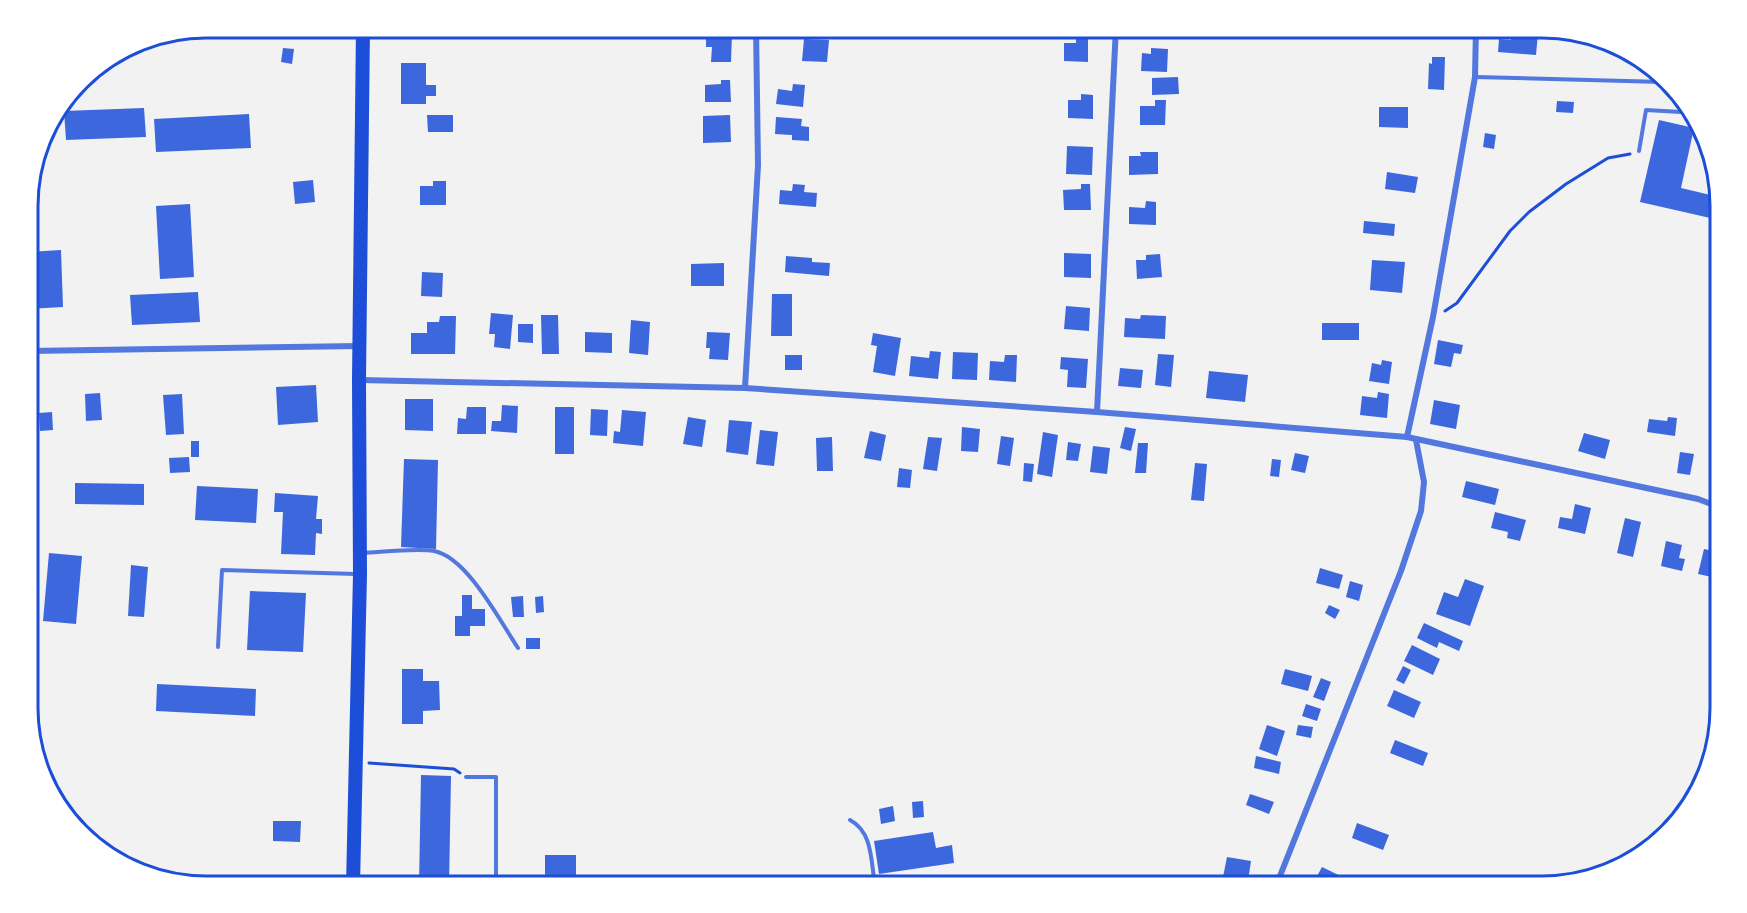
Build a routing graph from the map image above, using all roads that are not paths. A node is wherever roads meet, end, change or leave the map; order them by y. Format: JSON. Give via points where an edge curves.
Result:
{"nodes":[{"id":1,"x":363,"y":38,"type":"edge"},
{"id":2,"x":756,"y":38,"type":"edge"},
{"id":3,"x":1115,"y":38,"type":"edge"},
{"id":4,"x":1476,"y":38,"type":"edge"},
{"id":5,"x":1475,"y":77,"type":"junction"},
{"id":6,"x":1655,"y":82,"type":"edge"},
{"id":7,"x":1681,"y":112,"type":"edge"},
{"id":8,"x":1639,"y":152,"type":"road end"},
{"id":9,"x":360,"y":346,"type":"junction"},
{"id":10,"x":38,"y":351,"type":"edge"},
{"id":11,"x":359,"y":380,"type":"junction"},
{"id":12,"x":745,"y":388,"type":"junction"},
{"id":13,"x":1097,"y":412,"type":"junction"},
{"id":14,"x":1407,"y":437,"type":"junction"},
{"id":15,"x":1416,"y":440,"type":"junction"},
{"id":16,"x":1710,"y":504,"type":"edge"},
{"id":17,"x":360,"y":553,"type":"junction"},
{"id":18,"x":360,"y":574,"type":"junction"},
{"id":19,"x":218,"y":647,"type":"dead end"},
{"id":20,"x":518,"y":648,"type":"dead end"},
{"id":21,"x":466,"y":777,"type":"road end"},
{"id":22,"x":850,"y":820,"type":"dead end"},
{"id":23,"x":1280,"y":875,"type":"edge"},
{"id":24,"x":353,"y":876,"type":"edge"},
{"id":25,"x":496,"y":876,"type":"edge"},
{"id":26,"x":873,"y":876,"type":"edge"}],
"edges":[{"from":1,"to":9,"type":"main road"},
{"from":2,"to":12,"type":"street","via":[[758,165]]},
{"from":3,"to":13,"type":"street"},
{"from":4,"to":5,"type":"street"},
{"from":5,"to":6,"type":"lane"},
{"from":5,"to":14,"type":"street","via":[[1433,317]]},
{"from":7,"to":8,"type":"lane","via":[[1646,110]]},
{"from":9,"to":10,"type":"street"},
{"from":9,"to":11,"type":"main road"},
{"from":11,"to":12,"type":"street"},
{"from":11,"to":17,"type":"main road"},
{"from":12,"to":13,"type":"street"},
{"from":13,"to":14,"type":"street"},
{"from":14,"to":15,"type":"street"},
{"from":15,"to":16,"type":"street"},
{"from":15,"to":23,"type":"street","via":[[1424,482],[1421,511]]},
{"from":17,"to":18,"type":"main road"},
{"from":17,"to":20,"type":"lane","via":[[433,551],[449,556],[466,571]]},
{"from":18,"to":19,"type":"lane","via":[[222,570]]},
{"from":18,"to":24,"type":"main road"},
{"from":21,"to":25,"type":"lane","via":[[496,777]]},
{"from":22,"to":26,"type":"lane","via":[[867,837]]}]}
